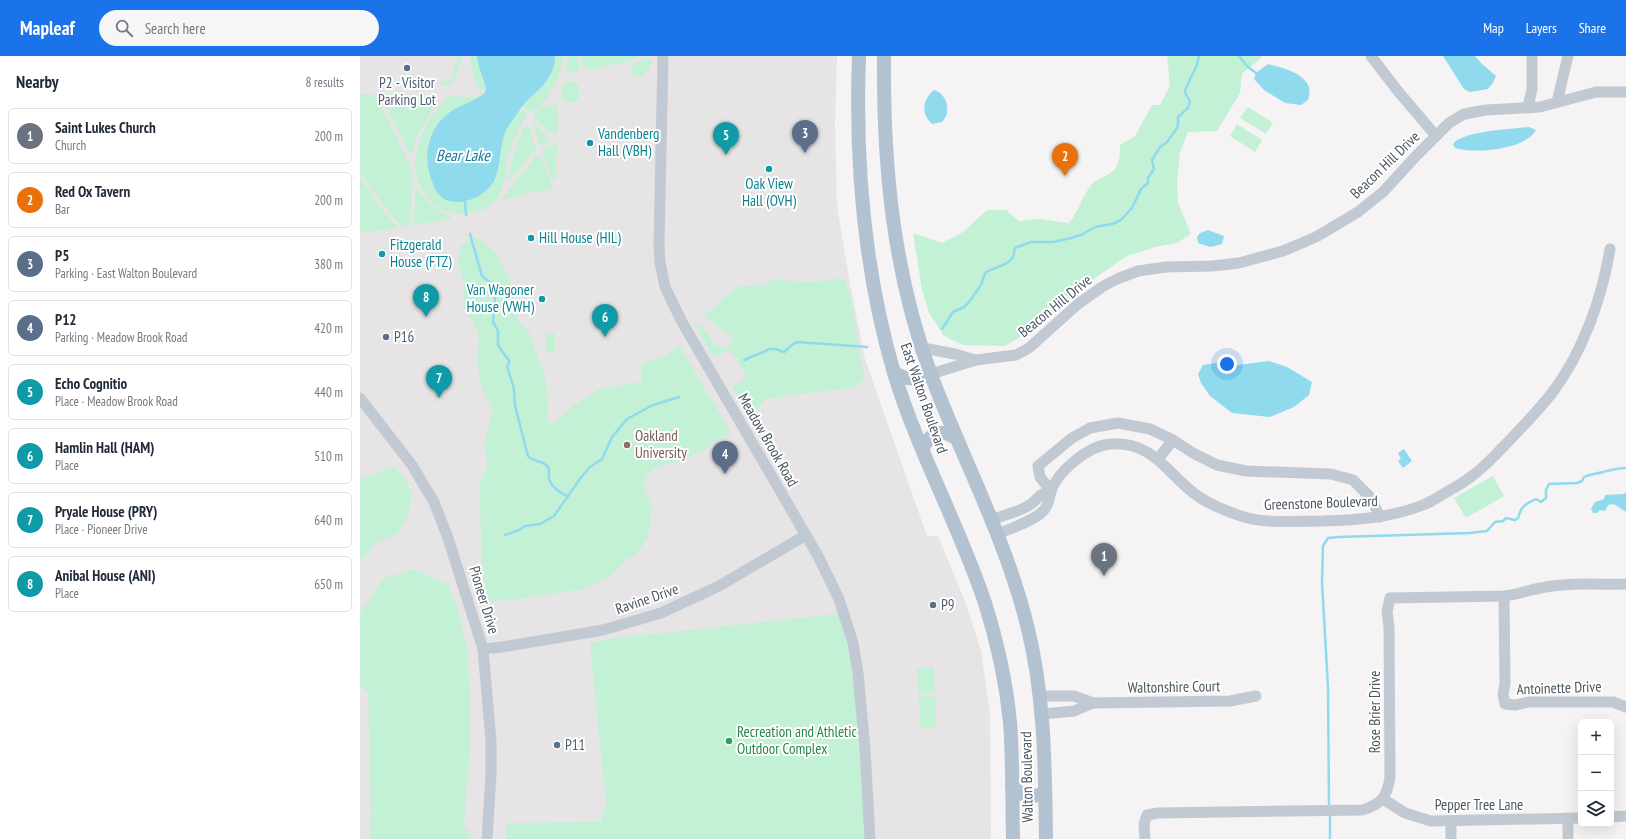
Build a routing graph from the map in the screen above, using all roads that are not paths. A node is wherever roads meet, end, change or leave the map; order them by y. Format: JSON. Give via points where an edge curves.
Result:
{"nodes":[{"id":1,"x":663,"y":56,"type":"edge"},
{"id":2,"x":859,"y":56,"type":"edge"},
{"id":3,"x":884,"y":56,"type":"edge"},
{"id":4,"x":1371,"y":56,"type":"edge"},
{"id":5,"x":1532,"y":56,"type":"edge"},
{"id":6,"x":1568,"y":56,"type":"edge"},
{"id":7,"x":1626,"y":92,"type":"edge"},
{"id":8,"x":1557,"y":102,"type":"junction"},
{"id":9,"x":1528,"y":107,"type":"junction"},
{"id":10,"x":1436,"y":136,"type":"junction"},
{"id":11,"x":1610,"y":248,"type":"dead end"},
{"id":12,"x":922,"y":348,"type":"junction"},
{"id":13,"x":976,"y":360,"type":"junction"},
{"id":14,"x":895,"y":373,"type":"junction"},
{"id":15,"x":931,"y":374,"type":"junction"},
{"id":16,"x":360,"y":398,"type":"edge"},
{"id":17,"x":957,"y":439,"type":"junction"},
{"id":18,"x":1173,"y":440,"type":"junction"},
{"id":19,"x":923,"y":448,"type":"junction"},
{"id":20,"x":1158,"y":459,"type":"junction"},
{"id":21,"x":1052,"y":491,"type":"junction"},
{"id":22,"x":1023,"y":509,"type":"junction"},
{"id":23,"x":1380,"y":516,"type":"junction"},
{"id":24,"x":990,"y":520,"type":"junction"},
{"id":25,"x":1028,"y":520,"type":"junction"},
{"id":26,"x":806,"y":535,"type":"junction"},
{"id":27,"x":997,"y":535,"type":"junction"},
{"id":28,"x":1626,"y":584,"type":"edge"},
{"id":29,"x":1504,"y":596,"type":"junction"},
{"id":30,"x":483,"y":649,"type":"junction"},
{"id":31,"x":1041,"y":696,"type":"junction"},
{"id":32,"x":1256,"y":696,"type":"dead end"},
{"id":33,"x":1093,"y":703,"type":"junction"},
{"id":34,"x":1626,"y":707,"type":"edge"},
{"id":35,"x":1043,"y":714,"type":"junction"},
{"id":36,"x":1011,"y":740,"type":"joint"},
{"id":37,"x":1012,"y":785,"type":"junction"},
{"id":38,"x":1045,"y":793,"type":"junction"},
{"id":39,"x":1383,"y":799,"type":"junction"},
{"id":40,"x":1626,"y":816,"type":"edge"},
{"id":41,"x":1614,"y":817,"type":"edge"},
{"id":42,"x":1568,"y":818,"type":"junction"},
{"id":43,"x":1578,"y":818,"type":"edge"},
{"id":44,"x":1452,"y":821,"type":"junction"},
{"id":45,"x":487,"y":839,"type":"edge"},
{"id":46,"x":870,"y":839,"type":"edge"},
{"id":47,"x":1013,"y":839,"type":"edge"},
{"id":48,"x":1046,"y":839,"type":"edge"},
{"id":49,"x":1145,"y":839,"type":"edge"},
{"id":50,"x":1451,"y":839,"type":"edge"},
{"id":51,"x":1568,"y":839,"type":"edge"}],
"edges":[{"from":1,"to":26,"type":"street","name":"Meadow Brook Road","via":[[659,246],[665,287],[682,322]]},
{"from":2,"to":14,"type":"main road","name":"East Walton Boulevard","via":[[858,139],[862,210],[873,277]]},
{"from":3,"to":12,"type":"main road","name":"East Walton Boulevard","via":[[884,116],[890,200],[901,270]]},
{"from":4,"to":10,"type":"street","via":[[1396,90]]},
{"from":5,"to":9,"type":"street","via":[[1532,89]]},
{"from":6,"to":8,"type":"street"},
{"from":7,"to":8,"type":"street","name":"Beacon Hill Drive","via":[[1596,92]]},
{"from":8,"to":9,"type":"street","name":"Beacon Hill Drive","via":[[1540,107]]},
{"from":9,"to":10,"type":"street","name":"Beacon Hill Drive","via":[[1464,114],[1449,123]]},
{"from":10,"to":13,"type":"street","name":"Beacon Hill Drive","via":[[1383,192],[1358,212],[1316,237],[1283,251],[1239,263],[1166,266],[1138,271],[1102,287],[1078,304],[1029,348],[1016,355]]},
{"from":11,"to":23,"type":"street","name":"Greenstone Boulevard","via":[[1607,271],[1594,312],[1568,369],[1552,393],[1487,464],[1469,479],[1425,504]]},
{"from":12,"to":13,"type":"street","name":"Beacon Hill Drive"},
{"from":12,"to":15,"type":"main road","name":"East Walton Boulevard"},
{"from":13,"to":15,"type":"street","name":"Beacon Hill Drive"},
{"from":14,"to":15,"type":"main road","via":[[911,379]]},
{"from":14,"to":19,"type":"main road","name":"East Walton Boulevard"},
{"from":15,"to":17,"type":"main road","name":"East Walton Boulevard"},
{"from":16,"to":30,"type":"street","name":"Pioneer Drive","via":[[412,465],[434,502]]},
{"from":17,"to":19,"type":"main road","via":[[939,433],[930,437]]},
{"from":17,"to":24,"type":"main road","name":"East Walton Boulevard"},
{"from":18,"to":20,"type":"street"},
{"from":18,"to":21,"type":"street","via":[[1150,429],[1118,423],[1090,428],[1072,438],[1038,466],[1040,477]]},
{"from":18,"to":23,"type":"street","via":[[1217,465],[1246,471],[1331,474],[1353,480],[1371,498]]},
{"from":19,"to":36,"type":"main road","name":"East Walton Boulevard","via":[[973,570],[990,620],[1004,678]]},
{"from":20,"to":21,"type":"street","name":"Greenstone Boulevard","via":[[1139,448],[1108,444],[1077,459],[1061,475]]},
{"from":20,"to":23,"type":"street","name":"Greenstone Boulevard","via":[[1199,497],[1220,509],[1246,518],[1261,521],[1293,521]]},
{"from":21,"to":22,"type":"street","via":[[1038,496]]},
{"from":21,"to":25,"type":"street","name":"Greenstone Boulevard","via":[[1050,501],[1043,511]]},
{"from":22,"to":24,"type":"street"},
{"from":22,"to":25,"type":"street"},
{"from":24,"to":27,"type":"main road","name":"East Walton Boulevard"},
{"from":25,"to":27,"type":"street","name":"Greenstone Boulevard"},
{"from":26,"to":30,"type":"street","name":"Ravine Drive","via":[[720,586],[661,613],[603,630]]},
{"from":26,"to":46,"type":"street","name":"Meadow Brook Road","via":[[834,587],[852,643],[860,690]]},
{"from":27,"to":31,"type":"main road","name":"East Walton Boulevard","via":[[1023,608]]},
{"from":28,"to":29,"type":"street","name":"Rose Brier Drive","via":[[1554,586]]},
{"from":29,"to":34,"type":"street","name":"Antoinette Drive","via":[[1503,694],[1506,704],[1613,702]]},
{"from":29,"to":39,"type":"street","name":"Rose Brier Drive","via":[[1390,598],[1387,612],[1390,777],[1388,790]]},
{"from":30,"to":45,"type":"street","name":"Pioneer Drive","via":[[491,741]]},
{"from":31,"to":33,"type":"street","name":"Waltonshire Court","via":[[1074,696]]},
{"from":31,"to":35,"type":"main road","name":"East Walton Boulevard"},
{"from":32,"to":33,"type":"street","name":"Waltonshire Court","via":[[1230,701]]},
{"from":33,"to":35,"type":"street","name":"Waltonshire Court","via":[[1074,711]]},
{"from":35,"to":38,"type":"main road","name":"Walton Boulevard"},
{"from":36,"to":37,"type":"main road","name":"Walton Boulevard"},
{"from":37,"to":38,"type":"main road","via":[[1024,796]]},
{"from":37,"to":47,"type":"main road","name":"Walton Boulevard"},
{"from":38,"to":48,"type":"main road","name":"Walton Boulevard"},
{"from":39,"to":44,"type":"street","name":"Pepper Tree Lane","via":[[1399,810],[1418,818]]},
{"from":39,"to":49,"type":"street","via":[[1374,806],[1362,810],[1158,813],[1148,815],[1144,824]]},
{"from":40,"to":41,"type":"street"},
{"from":42,"to":43,"type":"street","name":"Pepper Tree Lane"},
{"from":42,"to":44,"type":"street","name":"Pepper Tree Lane"},
{"from":42,"to":51,"type":"street"},
{"from":44,"to":50,"type":"street"}]}
